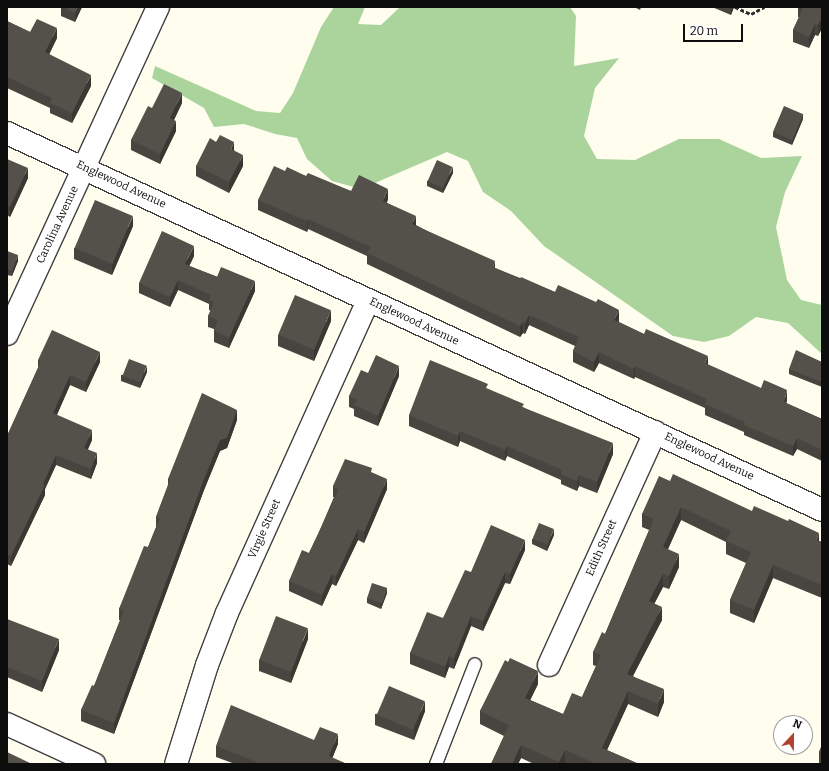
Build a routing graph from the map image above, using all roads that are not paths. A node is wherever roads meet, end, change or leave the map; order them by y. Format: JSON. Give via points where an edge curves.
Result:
{"nodes":[{"id":1,"x":158,"y":7,"type":"edge"},
{"id":2,"x":7,"y":133,"type":"edge"},
{"id":3,"x":84,"y":168,"type":"junction"},
{"id":4,"x":368,"y":300,"type":"junction"},
{"id":5,"x":7,"y":334,"type":"edge"},
{"id":6,"x":654,"y":432,"type":"junction"},
{"id":7,"x":822,"y":510,"type":"edge"},
{"id":8,"x":475,"y":664,"type":"dead end"},
{"id":9,"x":549,"y":665,"type":"dead end"},
{"id":10,"x":7,"y":724,"type":"edge"},
{"id":11,"x":94,"y":764,"type":"edge"},
{"id":12,"x":176,"y":764,"type":"edge"},
{"id":13,"x":436,"y":764,"type":"edge"}],
"edges":[{"from":1,"to":3,"type":"street","name":"Carolina Avenue"},
{"from":2,"to":3,"type":"street","name":"Englewood Avenue"},
{"from":3,"to":4,"type":"street","name":"Englewood Avenue"},
{"from":3,"to":5,"type":"street","name":"Carolina Avenue"},
{"from":4,"to":6,"type":"street","name":"Englewood Avenue"},
{"from":4,"to":12,"type":"street","name":"Virgie Street","via":[[227,613],[207,665]]},
{"from":6,"to":7,"type":"street","name":"Englewood Avenue"},
{"from":6,"to":9,"type":"street","name":"Edith Street"},
{"from":8,"to":13,"type":"lane"},
{"from":10,"to":11,"type":"street"}]}
